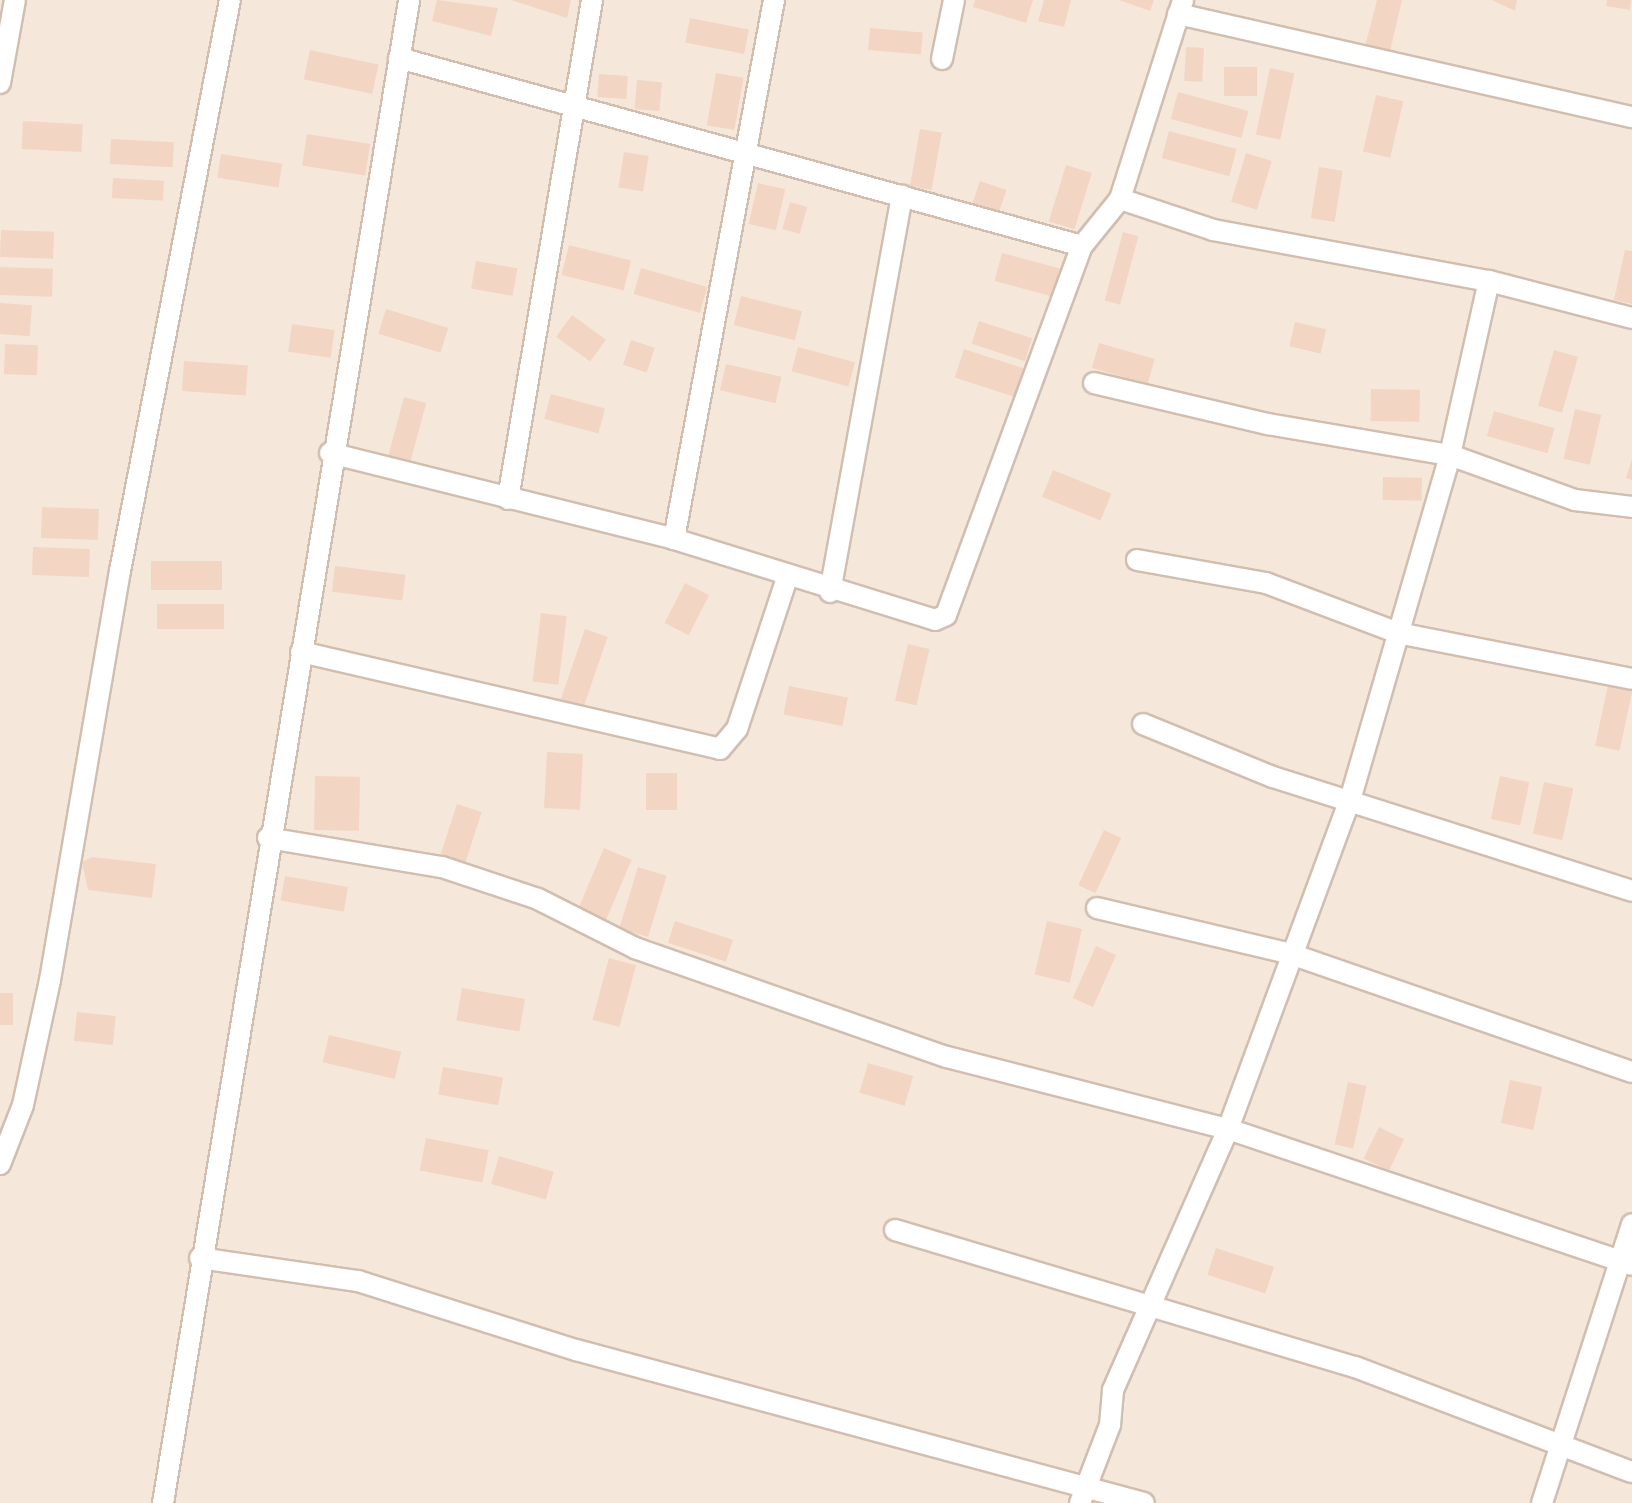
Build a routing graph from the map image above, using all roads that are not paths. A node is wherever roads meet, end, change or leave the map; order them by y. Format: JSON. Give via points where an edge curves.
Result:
{"nodes":[{"id":1,"x":15,"y":0,"type":"edge"},
{"id":2,"x":230,"y":0,"type":"edge"},
{"id":3,"x":409,"y":0,"type":"edge"},
{"id":4,"x":592,"y":0,"type":"edge"},
{"id":5,"x":774,"y":0,"type":"edge"},
{"id":6,"x":954,"y":0,"type":"edge"},
{"id":7,"x":1180,"y":7,"type":"edge"},
{"id":8,"x":399,"y":58,"type":"junction"},
{"id":9,"x":942,"y":59,"type":"dead end"},
{"id":10,"x":0,"y":83,"type":"edge"},
{"id":11,"x":571,"y":103,"type":"junction"},
{"id":12,"x":1632,"y":117,"type":"edge"},
{"id":13,"x":740,"y":152,"type":"junction"},
{"id":14,"x":902,"y":195,"type":"junction"},
{"id":15,"x":1120,"y":199,"type":"junction"},
{"id":16,"x":1082,"y":246,"type":"junction"},
{"id":17,"x":1489,"y":281,"type":"junction"},
{"id":18,"x":1632,"y":318,"type":"edge"},
{"id":19,"x":1094,"y":383,"type":"dead end"},
{"id":20,"x":330,"y":453,"type":"junction"},
{"id":21,"x":1450,"y":455,"type":"junction"},
{"id":22,"x":508,"y":499,"type":"junction"},
{"id":23,"x":1632,"y":507,"type":"edge"},
{"id":24,"x":674,"y":539,"type":"junction"},
{"id":25,"x":1137,"y":560,"type":"dead end"},
{"id":26,"x":787,"y":578,"type":"junction"},
{"id":27,"x":830,"y":592,"type":"junction"},
{"id":28,"x":1398,"y":633,"type":"junction"},
{"id":29,"x":301,"y":652,"type":"junction"},
{"id":30,"x":1632,"y":679,"type":"edge"},
{"id":31,"x":1143,"y":724,"type":"dead end"},
{"id":32,"x":1350,"y":800,"type":"junction"},
{"id":33,"x":268,"y":838,"type":"junction"},
{"id":34,"x":1632,"y":891,"type":"edge"},
{"id":35,"x":1097,"y":908,"type":"dead end"},
{"id":36,"x":1288,"y":953,"type":"junction"},
{"id":37,"x":1632,"y":1072,"type":"edge"},
{"id":38,"x":1228,"y":1129,"type":"junction"},
{"id":39,"x":0,"y":1164,"type":"edge"},
{"id":40,"x":1632,"y":1224,"type":"edge"},
{"id":41,"x":895,"y":1230,"type":"dead end"},
{"id":42,"x":200,"y":1258,"type":"junction"},
{"id":43,"x":1625,"y":1262,"type":"edge"},
{"id":44,"x":1153,"y":1307,"type":"junction"},
{"id":45,"x":1557,"y":1447,"type":"junction"},
{"id":46,"x":1632,"y":1472,"type":"edge"},
{"id":47,"x":1083,"y":1494,"type":"edge"},
{"id":48,"x":163,"y":1503,"type":"edge"},
{"id":49,"x":1144,"y":1503,"type":"edge"},
{"id":50,"x":1542,"y":1503,"type":"edge"}],
"edges":[{"from":1,"to":10,"type":"street"},
{"from":2,"to":39,"type":"street","via":[[50,980],[23,1105]]},
{"from":3,"to":8,"type":"street"},
{"from":4,"to":11,"type":"street"},
{"from":5,"to":13,"type":"street"},
{"from":6,"to":9,"type":"street"},
{"from":7,"to":12,"type":"street"},
{"from":7,"to":15,"type":"street"},
{"from":8,"to":11,"type":"street"},
{"from":8,"to":20,"type":"street"},
{"from":11,"to":13,"type":"street"},
{"from":11,"to":22,"type":"street"},
{"from":13,"to":14,"type":"street"},
{"from":13,"to":24,"type":"street"},
{"from":14,"to":16,"type":"street"},
{"from":14,"to":27,"type":"street"},
{"from":15,"to":16,"type":"street"},
{"from":15,"to":17,"type":"street","via":[[1213,230]]},
{"from":16,"to":27,"type":"street","via":[[952,609],[935,620]]},
{"from":17,"to":18,"type":"street"},
{"from":17,"to":21,"type":"street"},
{"from":19,"to":21,"type":"street","via":[[1268,424]]},
{"from":20,"to":22,"type":"street"},
{"from":20,"to":29,"type":"street"},
{"from":21,"to":23,"type":"street","via":[[1560,496]]},
{"from":21,"to":28,"type":"street"},
{"from":22,"to":24,"type":"street"},
{"from":24,"to":26,"type":"street"},
{"from":25,"to":28,"type":"street","via":[[1266,583]]},
{"from":26,"to":27,"type":"street"},
{"from":26,"to":29,"type":"street","via":[[737,729],[720,749]]},
{"from":28,"to":30,"type":"street"},
{"from":28,"to":32,"type":"street"},
{"from":29,"to":33,"type":"street"},
{"from":31,"to":32,"type":"street"},
{"from":32,"to":34,"type":"street","via":[[1526,863]]},
{"from":32,"to":36,"type":"street"},
{"from":33,"to":38,"type":"street","via":[[442,867],[538,899],[635,948],[947,1057]]},
{"from":33,"to":42,"type":"street"},
{"from":35,"to":36,"type":"street"},
{"from":36,"to":37,"type":"street"},
{"from":36,"to":38,"type":"street"},
{"from":38,"to":43,"type":"street"},
{"from":38,"to":44,"type":"street"},
{"from":40,"to":43,"type":"street"},
{"from":41,"to":44,"type":"street"},
{"from":42,"to":47,"type":"street","via":[[358,1281],[576,1350]]},
{"from":42,"to":48,"type":"street"},
{"from":43,"to":45,"type":"street"},
{"from":44,"to":45,"type":"street","via":[[1355,1367]]},
{"from":44,"to":47,"type":"street","via":[[1113,1390],[1110,1425]]},
{"from":45,"to":46,"type":"street"},
{"from":45,"to":50,"type":"street"},
{"from":47,"to":49,"type":"street"}]}
